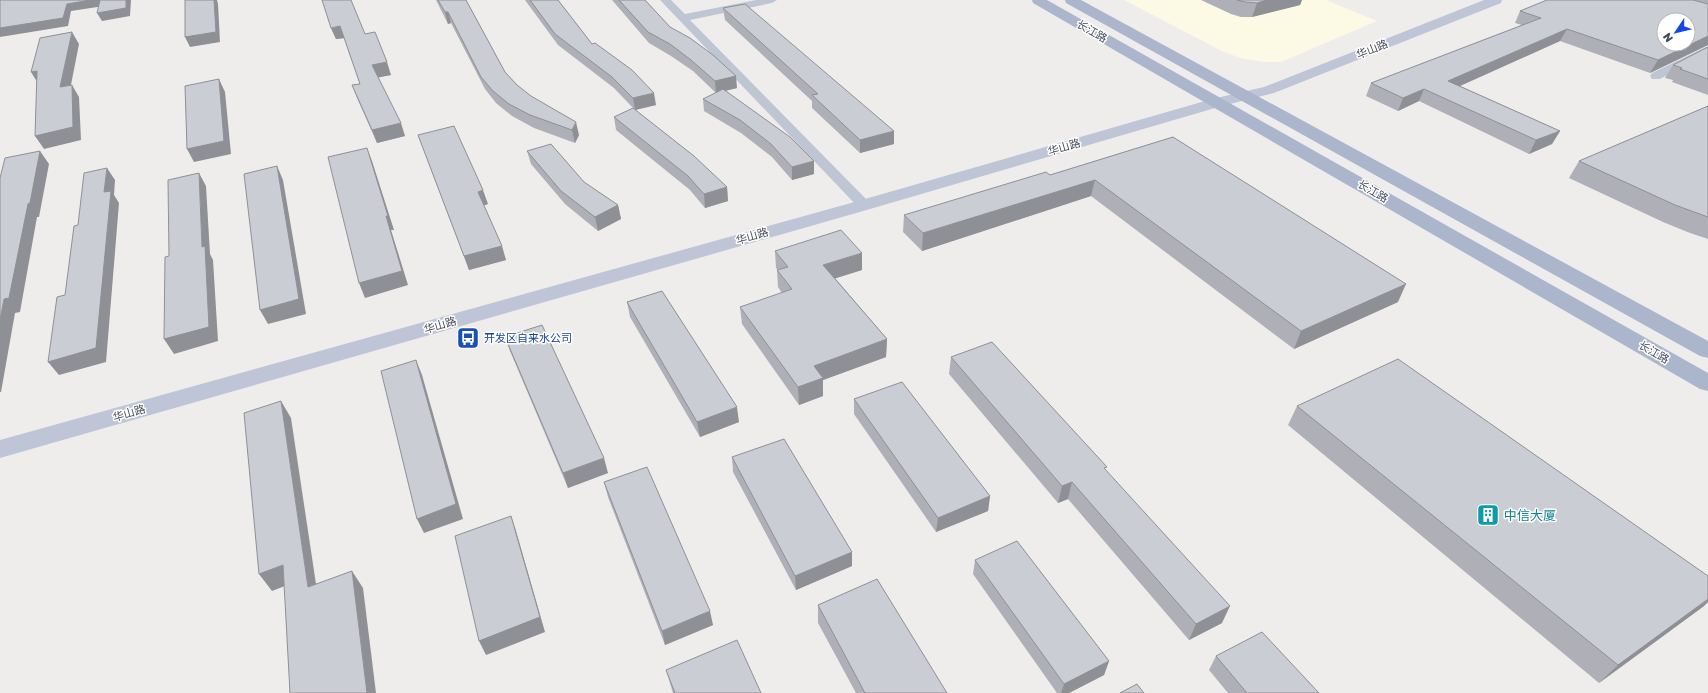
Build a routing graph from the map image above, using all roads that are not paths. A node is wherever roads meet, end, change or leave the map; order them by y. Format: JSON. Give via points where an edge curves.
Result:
{"nodes":[{"id":1,"x":666,"y":0,"type":"edge"},
{"id":2,"x":772,"y":0,"type":"edge"},
{"id":3,"x":1038,"y":0,"type":"edge"},
{"id":4,"x":1071,"y":0,"type":"edge"},
{"id":5,"x":1496,"y":0,"type":"edge"},
{"id":6,"x":683,"y":18,"type":"junction"},
{"id":7,"x":1708,"y":49,"type":"edge"},
{"id":8,"x":1656,"y":76,"type":"dead end"},
{"id":9,"x":1246,"y":96,"type":"junction"},
{"id":10,"x":1218,"y":102,"type":"junction"},
{"id":11,"x":864,"y":205,"type":"junction"},
{"id":12,"x":1708,"y":351,"type":"edge"},
{"id":13,"x":1708,"y":383,"type":"edge"},
{"id":14,"x":0,"y":449,"type":"edge"}],
"edges":[{"from":1,"to":6,"type":"street"},
{"from":2,"to":6,"type":"street"},
{"from":3,"to":10,"type":"main road","name":"长江路"},
{"from":4,"to":9,"type":"main road","name":"长江路"},
{"from":5,"to":9,"type":"street","name":"华山路","via":[[1269,90]]},
{"from":6,"to":11,"type":"street"},
{"from":7,"to":8,"type":"street"},
{"from":9,"to":10,"type":"street","name":"华山路"},
{"from":9,"to":12,"type":"main road","name":"长江路"},
{"from":10,"to":11,"type":"street","name":"华山路"},
{"from":10,"to":13,"type":"main road","name":"长江路"},
{"from":11,"to":14,"type":"street","name":"华山路"}]}
